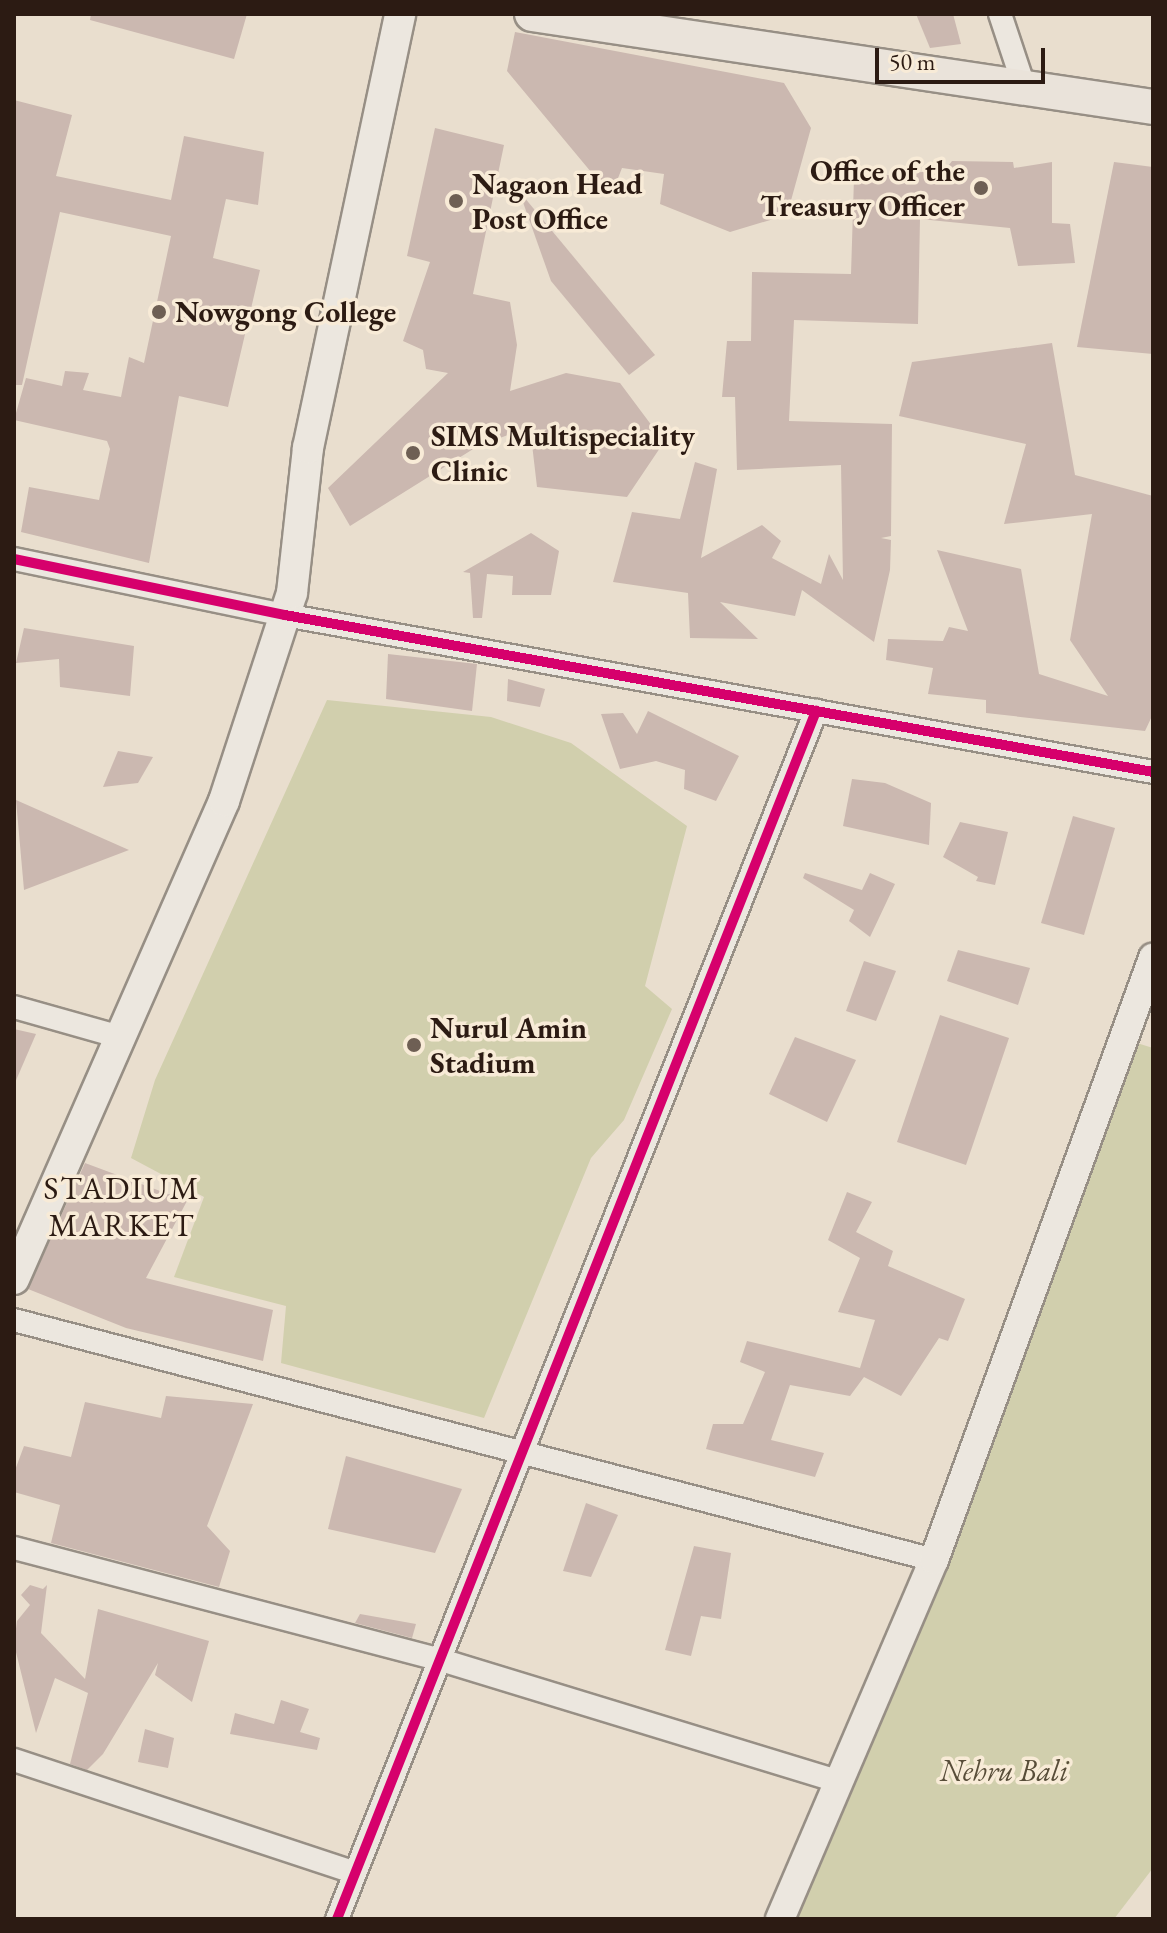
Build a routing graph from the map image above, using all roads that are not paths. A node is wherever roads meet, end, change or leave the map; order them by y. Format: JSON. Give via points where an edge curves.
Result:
{"nodes":[{"id":1,"x":400,"y":14,"type":"edge"},
{"id":2,"x":532,"y":14,"type":"edge"},
{"id":3,"x":1000,"y":14,"type":"edge"},
{"id":4,"x":1025,"y":89,"type":"junction"},
{"id":5,"x":1153,"y":107,"type":"edge"},
{"id":6,"x":14,"y":559,"type":"edge"},
{"id":7,"x":285,"y":615,"type":"junction"},
{"id":8,"x":816,"y":711,"type":"junction"},
{"id":9,"x":1153,"y":772,"type":"edge"},
{"id":10,"x":1153,"y":958,"type":"edge"},
{"id":11,"x":14,"y":1007,"type":"edge"},
{"id":12,"x":120,"y":1037,"type":"junction"},
{"id":13,"x":14,"y":1279,"type":"edge"},
{"id":14,"x":14,"y":1320,"type":"edge"},
{"id":15,"x":520,"y":1452,"type":"junction"},
{"id":16,"x":14,"y":1548,"type":"edge"},
{"id":17,"x":934,"y":1560,"type":"junction"},
{"id":18,"x":441,"y":1660,"type":"junction"},
{"id":19,"x":14,"y":1760,"type":"edge"},
{"id":20,"x":839,"y":1782,"type":"junction"},
{"id":21,"x":355,"y":1873,"type":"junction"},
{"id":22,"x":337,"y":1919,"type":"edge"},
{"id":23,"x":780,"y":1919,"type":"edge"}],
"edges":[{"from":1,"to":7,"type":"main road","via":[[308,448]]},
{"from":2,"to":4,"type":"main road"},
{"from":3,"to":4,"type":"street"},
{"from":4,"to":5,"type":"main road"},
{"from":6,"to":7,"type":"street"},
{"from":7,"to":8,"type":"street"},
{"from":7,"to":12,"type":"main road","via":[[224,801]]},
{"from":8,"to":9,"type":"street"},
{"from":8,"to":15,"type":"street"},
{"from":10,"to":17,"type":"street"},
{"from":11,"to":12,"type":"street"},
{"from":12,"to":13,"type":"main road"},
{"from":14,"to":15,"type":"street"},
{"from":15,"to":17,"type":"street"},
{"from":15,"to":18,"type":"street"},
{"from":16,"to":18,"type":"street"},
{"from":17,"to":20,"type":"street"},
{"from":18,"to":20,"type":"street"},
{"from":18,"to":21,"type":"street"},
{"from":19,"to":21,"type":"street"},
{"from":20,"to":23,"type":"street"},
{"from":21,"to":22,"type":"street"}]}
